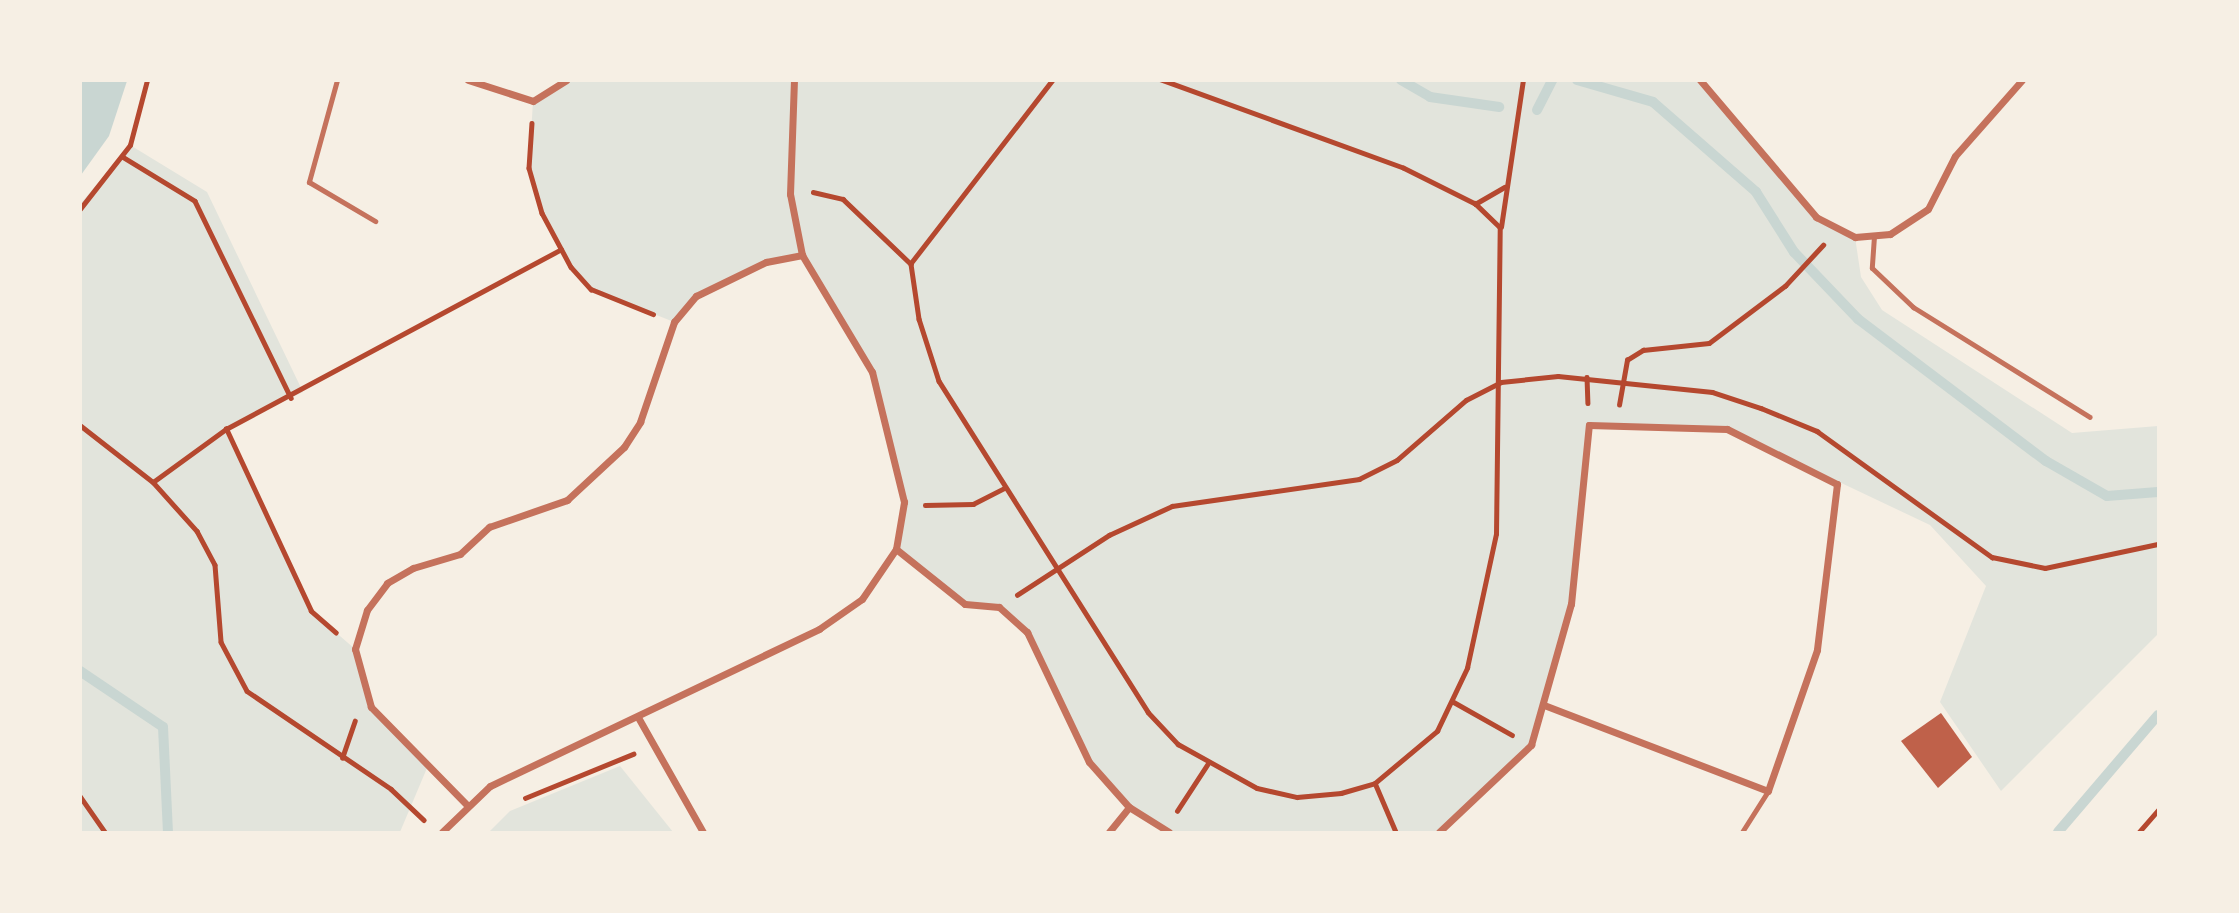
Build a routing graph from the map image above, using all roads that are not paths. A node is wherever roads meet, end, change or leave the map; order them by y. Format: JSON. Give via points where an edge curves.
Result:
{"nodes":[{"id":1,"x":337,"y":80,"type":"edge"},
{"id":2,"x":468,"y":80,"type":"edge"},
{"id":3,"x":566,"y":80,"type":"edge"},
{"id":4,"x":794,"y":80,"type":"edge"},
{"id":5,"x":1700,"y":80,"type":"edge"},
{"id":6,"x":2022,"y":80,"type":"edge"},
{"id":7,"x":375,"y":222,"type":"dead end"},
{"id":8,"x":1874,"y":236,"type":"junction"},
{"id":9,"x":802,"y":255,"type":"junction"},
{"id":10,"x":2090,"y":417,"type":"dead end"},
{"id":11,"x":895,"y":549,"type":"junction"},
{"id":12,"x":1544,"y":705,"type":"junction"},
{"id":13,"x":639,"y":719,"type":"junction"},
{"id":14,"x":1769,"y":791,"type":"junction"},
{"id":15,"x":466,"y":804,"type":"junction"},
{"id":16,"x":1129,"y":807,"type":"junction"},
{"id":17,"x":442,"y":832,"type":"edge"},
{"id":18,"x":703,"y":832,"type":"edge"},
{"id":19,"x":1109,"y":832,"type":"edge"},
{"id":20,"x":1167,"y":832,"type":"edge"},
{"id":21,"x":1439,"y":832,"type":"edge"},
{"id":22,"x":1742,"y":832,"type":"edge"}],
"edges":[{"from":1,"to":7,"type":"lane","via":[[309,182]]},
{"from":2,"to":3,"type":"street","via":[[533,101]]},
{"from":4,"to":9,"type":"street","via":[[790,194]]},
{"from":5,"to":8,"type":"street","via":[[1816,217],[1855,237]]},
{"from":6,"to":8,"type":"street","via":[[1955,156],[1928,209],[1890,234]]},
{"from":8,"to":10,"type":"lane","via":[[1872,268],[1913,307]]},
{"from":9,"to":11,"type":"street","via":[[872,372],[904,502]]},
{"from":9,"to":15,"type":"street","via":[[766,262],[696,296],[674,322],[640,422],[624,447],[567,500],[489,527],[460,554],[387,583],[367,610],[355,649],[371,707]]},
{"from":11,"to":13,"type":"street","via":[[862,599],[818,629]]},
{"from":11,"to":16,"type":"street","via":[[965,604],[999,607],[1027,632],[1089,762]]},
{"from":12,"to":14,"type":"street"},
{"from":12,"to":14,"type":"street","via":[[1571,604],[1589,425],[1727,429],[1837,484],[1817,650]]},
{"from":12,"to":21,"type":"street","via":[[1531,746]]},
{"from":13,"to":15,"type":"street","via":[[489,786]]},
{"from":13,"to":18,"type":"street"},
{"from":14,"to":22,"type":"lane"},
{"from":15,"to":17,"type":"street"},
{"from":16,"to":19,"type":"street"},
{"from":16,"to":20,"type":"street"}]}
